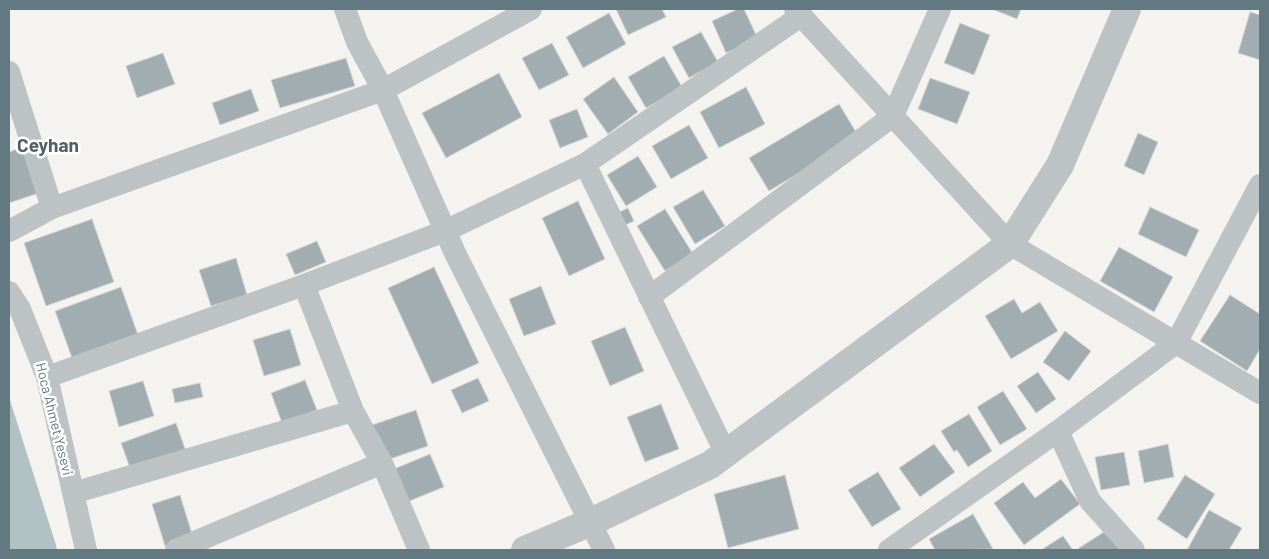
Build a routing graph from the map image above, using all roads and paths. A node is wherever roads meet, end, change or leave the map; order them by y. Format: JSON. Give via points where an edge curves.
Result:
{"nodes":[{"id":1,"x":345,"y":9,"type":"edge"},
{"id":2,"x":531,"y":9,"type":"edge"},
{"id":3,"x":940,"y":9,"type":"edge"},
{"id":4,"x":1127,"y":9,"type":"edge"},
{"id":5,"x":798,"y":12,"type":"edge"},
{"id":6,"x":9,"y":72,"type":"edge"},
{"id":7,"x":383,"y":90,"type":"junction"},
{"id":8,"x":893,"y":116,"type":"junction"},
{"id":9,"x":585,"y":164,"type":"junction"},
{"id":10,"x":1260,"y":185,"type":"edge"},
{"id":11,"x":52,"y":208,"type":"junction"},
{"id":12,"x":445,"y":230,"type":"junction"},
{"id":13,"x":9,"y":231,"type":"edge"},
{"id":14,"x":1010,"y":244,"type":"junction"},
{"id":15,"x":304,"y":285,"type":"junction"},
{"id":16,"x":9,"y":292,"type":"edge"},
{"id":17,"x":649,"y":297,"type":"junction"},
{"id":18,"x":1176,"y":343,"type":"junction"},
{"id":19,"x":46,"y":377,"type":"junction"},
{"id":20,"x":1260,"y":393,"type":"edge"},
{"id":21,"x":352,"y":411,"type":"junction"},
{"id":22,"x":1058,"y":431,"type":"junction"},
{"id":23,"x":726,"y":454,"type":"junction"},
{"id":24,"x":382,"y":463,"type":"junction"},
{"id":25,"x":73,"y":493,"type":"junction"},
{"id":26,"x":591,"y":522,"type":"junction"},
{"id":27,"x":86,"y":550,"type":"edge"},
{"id":28,"x":176,"y":550,"type":"edge"},
{"id":29,"x":419,"y":550,"type":"edge"},
{"id":30,"x":525,"y":550,"type":"edge"},
{"id":31,"x":604,"y":550,"type":"edge"},
{"id":32,"x":889,"y":550,"type":"edge"},
{"id":33,"x":1134,"y":550,"type":"edge"}],
"edges":[{"from":1,"to":7,"type":"street","via":[[357,42]]},
{"from":2,"to":7,"type":"street"},
{"from":3,"to":8,"type":"street"},
{"from":4,"to":14,"type":"street","via":[[1060,165]]},
{"from":5,"to":8,"type":"street"},
{"from":5,"to":9,"type":"street"},
{"from":6,"to":11,"type":"street"},
{"from":7,"to":11,"type":"street"},
{"from":7,"to":12,"type":"street"},
{"from":8,"to":14,"type":"street"},
{"from":8,"to":17,"type":"street"},
{"from":9,"to":12,"type":"street"},
{"from":9,"to":17,"type":"street"},
{"from":10,"to":18,"type":"street"},
{"from":11,"to":13,"type":"street"},
{"from":12,"to":15,"type":"street"},
{"from":12,"to":26,"type":"street"},
{"from":14,"to":18,"type":"street"},
{"from":14,"to":23,"type":"street"},
{"from":15,"to":19,"type":"street"},
{"from":15,"to":21,"type":"street"},
{"from":16,"to":19,"type":"street","name":"Hoca Ahmet Yesevi","via":[[20,309]]},
{"from":17,"to":23,"type":"street"},
{"from":18,"to":20,"type":"street"},
{"from":18,"to":22,"type":"street"},
{"from":19,"to":25,"type":"street","name":"Hoca Ahmet Yesevi"},
{"from":21,"to":24,"type":"street"},
{"from":21,"to":25,"type":"street"},
{"from":22,"to":32,"type":"street"},
{"from":22,"to":33,"type":"street","via":[[1090,501]]},
{"from":23,"to":26,"type":"street","via":[[710,465]]},
{"from":24,"to":28,"type":"street"},
{"from":24,"to":29,"type":"street"},
{"from":25,"to":27,"type":"street","name":"Hoca Ahmet Yesevi"},
{"from":26,"to":30,"type":"street"},
{"from":26,"to":31,"type":"street"}]}
